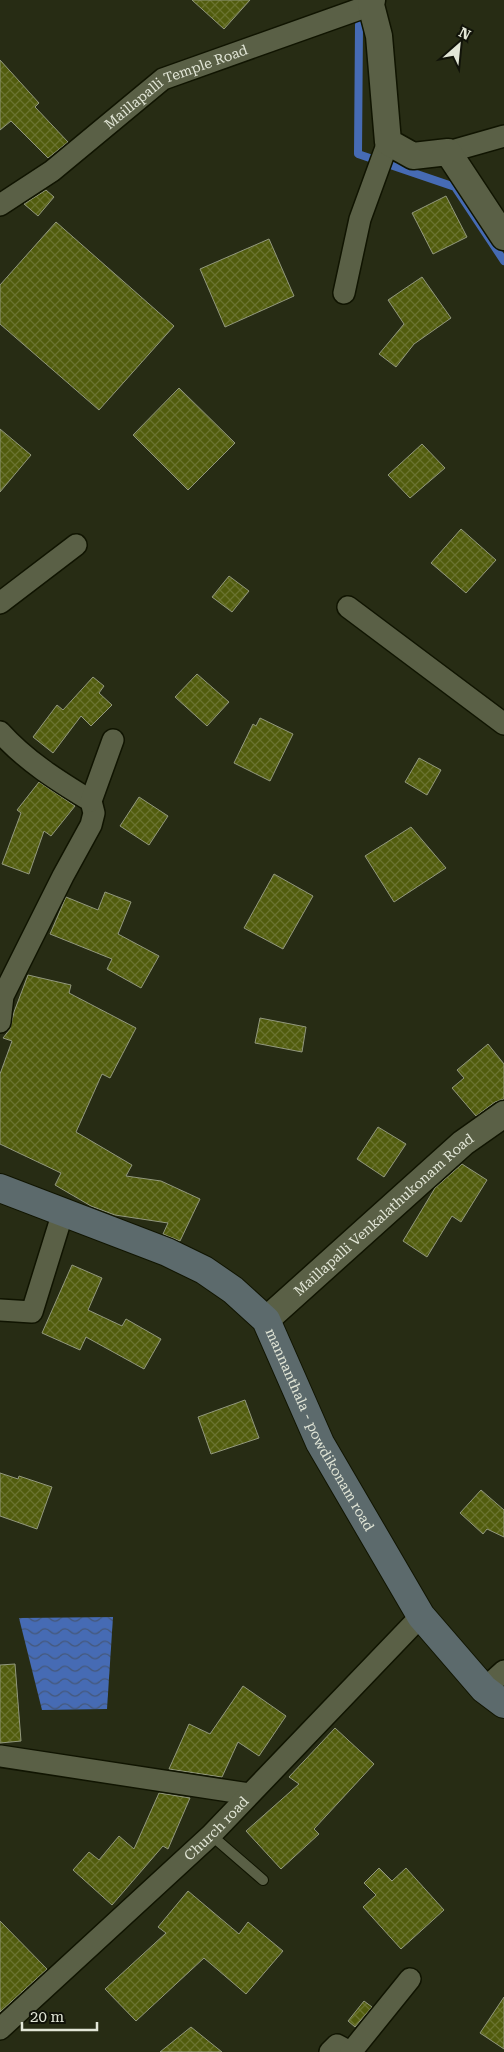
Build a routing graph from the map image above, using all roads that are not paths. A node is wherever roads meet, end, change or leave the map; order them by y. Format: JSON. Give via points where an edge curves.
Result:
{"nodes":[{"id":1,"x":372,"y":2,"type":"edge"},
{"id":2,"x":504,"y":136,"type":"edge"},
{"id":3,"x":388,"y":142,"type":"junction"},
{"id":4,"x":448,"y":152,"type":"junction"},
{"id":5,"x":0,"y":205,"type":"edge"},
{"id":6,"x":504,"y":237,"type":"edge"},
{"id":7,"x":344,"y":293,"type":"dead end"},
{"id":8,"x":76,"y":545,"type":"dead end"},
{"id":9,"x":0,"y":603,"type":"edge"},
{"id":10,"x":348,"y":608,"type":"dead end"},
{"id":11,"x":504,"y":724,"type":"edge"},
{"id":12,"x":0,"y":732,"type":"edge"},
{"id":13,"x":113,"y":740,"type":"dead end"},
{"id":14,"x":91,"y":801,"type":"junction"},
{"id":15,"x":0,"y":1022,"type":"edge"},
{"id":16,"x":502,"y":1119,"type":"edge"},
{"id":17,"x":0,"y":1188,"type":"edge"},
{"id":18,"x":63,"y":1212,"type":"junction"},
{"id":19,"x":0,"y":1310,"type":"edge"},
{"id":20,"x":266,"y":1320,"type":"junction"},
{"id":21,"x":421,"y":1616,"type":"junction"},
{"id":22,"x":504,"y":1671,"type":"edge"},
{"id":23,"x":494,"y":1696,"type":"edge"},
{"id":24,"x":0,"y":1756,"type":"edge"},
{"id":25,"x":249,"y":1794,"type":"junction"},
{"id":26,"x":211,"y":1835,"type":"junction"},
{"id":27,"x":263,"y":1880,"type":"dead end"},
{"id":28,"x":410,"y":1979,"type":"dead end"},
{"id":29,"x":0,"y":2029,"type":"edge"},
{"id":30,"x":330,"y":2052,"type":"edge"},
{"id":31,"x":350,"y":2052,"type":"edge"}],
"edges":[{"from":1,"to":3,"type":"street","via":[[379,36]]},
{"from":1,"to":5,"type":"street","name":"Maillapalli Temple Road","via":[[163,79],[52,171]]},
{"from":2,"to":4,"type":"street"},
{"from":3,"to":4,"type":"street","via":[[413,156]]},
{"from":3,"to":7,"type":"street","via":[[360,220]]},
{"from":4,"to":6,"type":"street"},
{"from":8,"to":9,"type":"street"},
{"from":10,"to":11,"type":"street"},
{"from":12,"to":14,"type":"street","via":[[50,776]]},
{"from":13,"to":14,"type":"street"},
{"from":14,"to":15,"type":"street","via":[[94,813],[91,825],[4,996]]},
{"from":16,"to":20,"type":"street","name":"Maillapalli Venkalathukonam Road","via":[[463,1142]]},
{"from":17,"to":18,"type":"main road","name":"mannanthala - powdikonam road"},
{"from":18,"to":19,"type":"street","via":[[32,1312]]},
{"from":18,"to":20,"type":"main road","name":"mannanthala - powdikonam road","via":[[167,1252],[204,1270],[233,1290]]},
{"from":20,"to":21,"type":"main road","name":"mannanthala - powdikonam road","via":[[320,1443]]},
{"from":21,"to":23,"type":"main road","name":"mannanthala - powdikonam road"},
{"from":21,"to":25,"type":"street","name":"Church road"},
{"from":22,"to":23,"type":"street"},
{"from":24,"to":25,"type":"street"},
{"from":25,"to":26,"type":"street","name":"Church road"},
{"from":26,"to":27,"type":"lane"},
{"from":26,"to":29,"type":"street","name":"Church road"},
{"from":28,"to":31,"type":"street"},
{"from":30,"to":31,"type":"street","via":[[337,2045]]}]}
